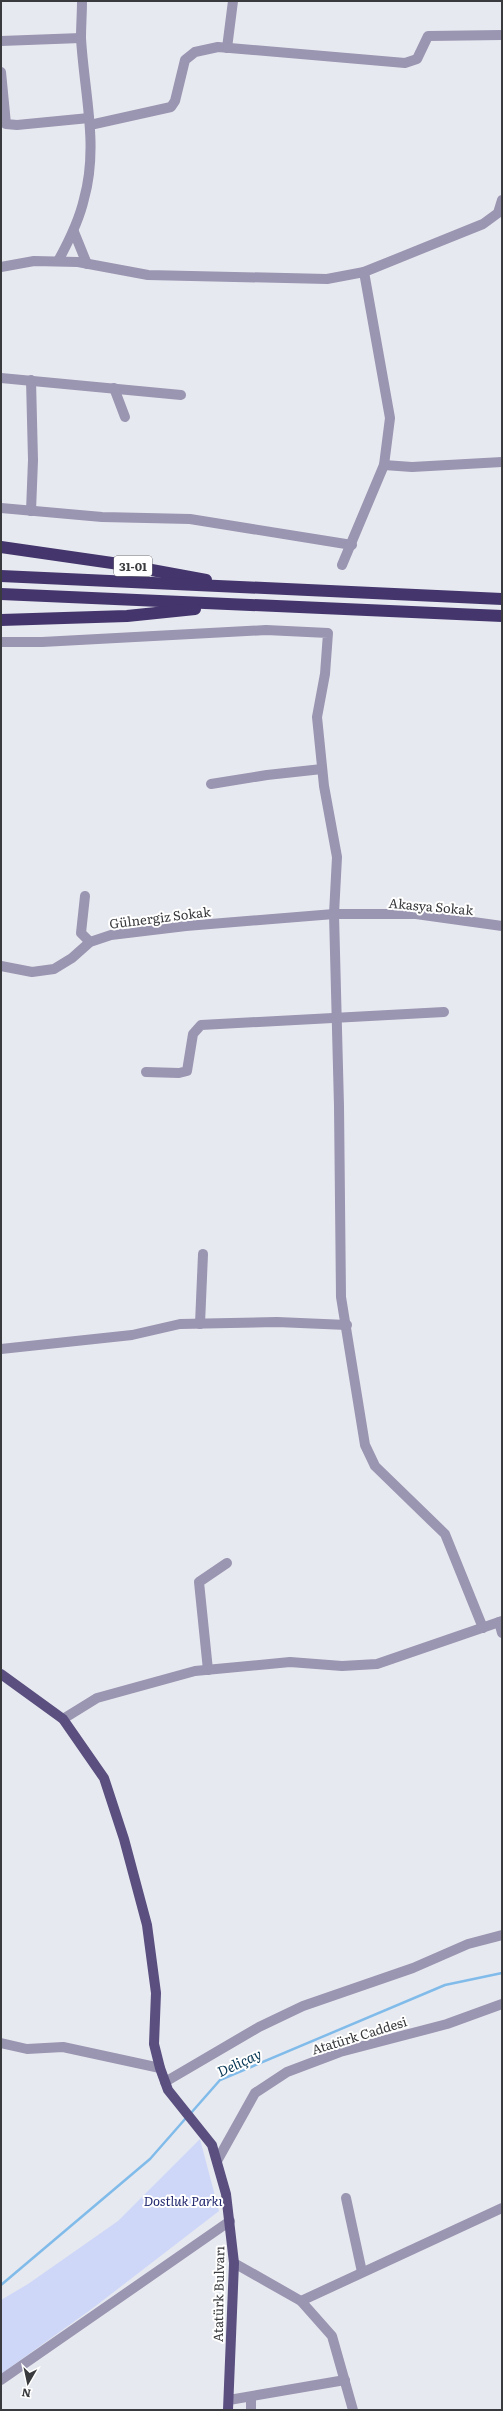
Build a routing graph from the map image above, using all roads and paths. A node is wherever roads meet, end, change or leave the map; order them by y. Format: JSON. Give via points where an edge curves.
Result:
{"nodes":[{"id":1,"x":82,"y":1,"type":"edge"},
{"id":2,"x":233,"y":1,"type":"edge"},
{"id":3,"x":502,"y":35,"type":"edge"},
{"id":4,"x":81,"y":38,"type":"junction"},
{"id":5,"x":1,"y":41,"type":"edge"},
{"id":6,"x":227,"y":48,"type":"junction"},
{"id":7,"x":1,"y":72,"type":"edge"},
{"id":8,"x":90,"y":122,"type":"junction"},
{"id":9,"x":502,"y":200,"type":"edge"},
{"id":10,"x":74,"y":232,"type":"junction"},
{"id":11,"x":58,"y":261,"type":"junction"},
{"id":12,"x":87,"y":264,"type":"junction"},
{"id":13,"x":1,"y":267,"type":"edge"},
{"id":14,"x":364,"y":272,"type":"junction"},
{"id":15,"x":1,"y":378,"type":"edge"},
{"id":16,"x":31,"y":380,"type":"junction"},
{"id":17,"x":114,"y":388,"type":"junction"},
{"id":18,"x":181,"y":396,"type":"dead end"},
{"id":19,"x":126,"y":417,"type":"dead end"},
{"id":20,"x":502,"y":462,"type":"edge"},
{"id":21,"x":384,"y":466,"type":"junction"},
{"id":22,"x":1,"y":508,"type":"edge"},
{"id":23,"x":31,"y":511,"type":"junction"},
{"id":24,"x":352,"y":545,"type":"junction"},
{"id":25,"x":1,"y":547,"type":"edge"},
{"id":26,"x":342,"y":565,"type":"dead end"},
{"id":27,"x":1,"y":576,"type":"edge"},
{"id":28,"x":264,"y":589,"type":"junction"},
{"id":29,"x":1,"y":594,"type":"edge"},
{"id":30,"x":502,"y":599,"type":"edge"},
{"id":31,"x":263,"y":606,"type":"junction"},
{"id":32,"x":502,"y":616,"type":"edge"},
{"id":33,"x":1,"y":620,"type":"edge"},
{"id":34,"x":1,"y":642,"type":"edge"},
{"id":35,"x":322,"y":769,"type":"junction"},
{"id":36,"x":211,"y":784,"type":"dead end"},
{"id":37,"x":85,"y":896,"type":"dead end"},
{"id":38,"x":334,"y":914,"type":"junction"},
{"id":39,"x":502,"y":926,"type":"edge"},
{"id":40,"x":90,"y":942,"type":"junction"},
{"id":41,"x":1,"y":966,"type":"edge"},
{"id":42,"x":444,"y":1012,"type":"dead end"},
{"id":43,"x":337,"y":1017,"type":"junction"},
{"id":44,"x":146,"y":1072,"type":"dead end"},
{"id":45,"x":203,"y":1254,"type":"dead end"},
{"id":46,"x":200,"y":1324,"type":"junction"},
{"id":47,"x":347,"y":1325,"type":"junction"},
{"id":48,"x":1,"y":1349,"type":"edge"},
{"id":49,"x":227,"y":1563,"type":"dead end"},
{"id":50,"x":501,"y":1622,"type":"edge"},
{"id":51,"x":483,"y":1628,"type":"junction"},
{"id":52,"x":502,"y":1633,"type":"edge"},
{"id":53,"x":208,"y":1670,"type":"junction"},
{"id":54,"x":1,"y":1674,"type":"edge"},
{"id":55,"x":63,"y":1719,"type":"junction"},
{"id":56,"x":502,"y":1935,"type":"edge"},
{"id":57,"x":502,"y":2004,"type":"edge"},
{"id":58,"x":1,"y":2043,"type":"edge"},
{"id":59,"x":160,"y":2068,"type":"junction"},
{"id":60,"x":167,"y":2086,"type":"junction"},
{"id":61,"x":217,"y":2161,"type":"junction"},
{"id":62,"x":346,"y":2198,"type":"dead end"},
{"id":63,"x":502,"y":2208,"type":"edge"},
{"id":64,"x":230,"y":2221,"type":"junction"},
{"id":65,"x":234,"y":2263,"type":"junction"},
{"id":66,"x":362,"y":2272,"type":"junction"},
{"id":67,"x":301,"y":2301,"type":"junction"},
{"id":68,"x":1,"y":2380,"type":"edge"},
{"id":69,"x":345,"y":2380,"type":"junction"},
{"id":70,"x":251,"y":2397,"type":"junction"},
{"id":71,"x":228,"y":2405,"type":"edge"},
{"id":72,"x":252,"y":2410,"type":"edge"},
{"id":73,"x":353,"y":2410,"type":"edge"}],
"edges":[{"from":1,"to":4,"type":"street"},
{"from":2,"to":6,"type":"street"},
{"from":3,"to":6,"type":"street","via":[[428,36],[417,59],[405,63]]},
{"from":4,"to":5,"type":"street"},
{"from":4,"to":8,"type":"street"},
{"from":6,"to":8,"type":"street","via":[[218,47],[195,52],[185,60],[175,101],[171,106]]},
{"from":7,"to":8,"type":"street","via":[[6,124]]},
{"from":8,"to":10,"type":"street","via":[[91,156],[85,198]]},
{"from":9,"to":14,"type":"street","via":[[498,213],[483,224]]},
{"from":10,"to":11,"type":"street"},
{"from":10,"to":12,"type":"street"},
{"from":11,"to":12,"type":"street"},
{"from":11,"to":13,"type":"street","via":[[34,261]]},
{"from":12,"to":14,"type":"street","via":[[148,275],[327,279]]},
{"from":14,"to":21,"type":"street","via":[[390,418]]},
{"from":15,"to":16,"type":"street"},
{"from":16,"to":17,"type":"street"},
{"from":16,"to":23,"type":"street"},
{"from":17,"to":18,"type":"street"},
{"from":17,"to":19,"type":"street"},
{"from":20,"to":21,"type":"street"},
{"from":21,"to":24,"type":"street"},
{"from":22,"to":23,"type":"street"},
{"from":23,"to":24,"type":"street","via":[[102,517],[190,519]]},
{"from":24,"to":26,"type":"street"},
{"from":25,"to":28,"type":"highway","number":"31-01"},
{"from":27,"to":28,"type":"highway"},
{"from":28,"to":30,"type":"highway","number":"31-01"},
{"from":29,"to":31,"type":"highway"},
{"from":31,"to":32,"type":"highway"},
{"from":31,"to":33,"type":"highway","via":[[190,609],[127,616]]},
{"from":34,"to":35,"type":"street","via":[[266,630],[328,633],[317,717]]},
{"from":35,"to":36,"type":"street"},
{"from":35,"to":38,"type":"street","via":[[337,857]]},
{"from":37,"to":40,"type":"street","via":[[82,933]]},
{"from":38,"to":39,"type":"street","name":"Akasya Sokak","via":[[416,914]]},
{"from":38,"to":40,"type":"street","name":"Gülnergiz Sokak","via":[[112,934]]},
{"from":38,"to":43,"type":"street"},
{"from":40,"to":41,"type":"street","name":"Gülnergiz Sokak","via":[[54,970],[32,972]]},
{"from":42,"to":43,"type":"street"},
{"from":43,"to":44,"type":"street","via":[[201,1025],[193,1034],[187,1070],[180,1073]]},
{"from":43,"to":47,"type":"street","via":[[342,1297]]},
{"from":45,"to":46,"type":"street"},
{"from":46,"to":47,"type":"street","via":[[276,1322]]},
{"from":46,"to":48,"type":"street","via":[[180,1324],[132,1335]]},
{"from":47,"to":51,"type":"street","via":[[366,1445],[375,1466],[445,1534]]},
{"from":49,"to":53,"type":"street","via":[[199,1582]]},
{"from":50,"to":51,"type":"street"},
{"from":50,"to":52,"type":"street"},
{"from":51,"to":53,"type":"street","via":[[377,1664],[342,1666],[290,1662]]},
{"from":53,"to":55,"type":"street","via":[[97,1698]]},
{"from":54,"to":55,"type":"main road"},
{"from":55,"to":59,"type":"main road","via":[[104,1778],[124,1839],[148,1932],[156,1994],[154,2044]]},
{"from":56,"to":60,"type":"street","via":[[468,1944],[413,1968],[303,2006],[259,2027]]},
{"from":57,"to":61,"type":"street","name":"Atatürk Caddesi","via":[[447,2024],[340,2052],[287,2072],[255,2093]]},
{"from":58,"to":59,"type":"street","via":[[27,2049],[63,2047]]},
{"from":59,"to":60,"type":"main road"},
{"from":60,"to":61,"type":"main road","name":"Atatürk Bulvarı","via":[[205,2134]]},
{"from":61,"to":64,"type":"main road","name":"Atatürk Bulvarı"},
{"from":62,"to":66,"type":"street"},
{"from":63,"to":66,"type":"street"},
{"from":64,"to":65,"type":"main road","name":"Atatürk Bulvarı"},
{"from":64,"to":68,"type":"street"},
{"from":65,"to":67,"type":"street"},
{"from":65,"to":71,"type":"main road","name":"Atatürk Bulvarı"},
{"from":66,"to":67,"type":"street"},
{"from":67,"to":69,"type":"street","via":[[332,2336]]},
{"from":69,"to":70,"type":"street"},
{"from":69,"to":73,"type":"street"},
{"from":70,"to":71,"type":"street"},
{"from":70,"to":72,"type":"street"}]}
